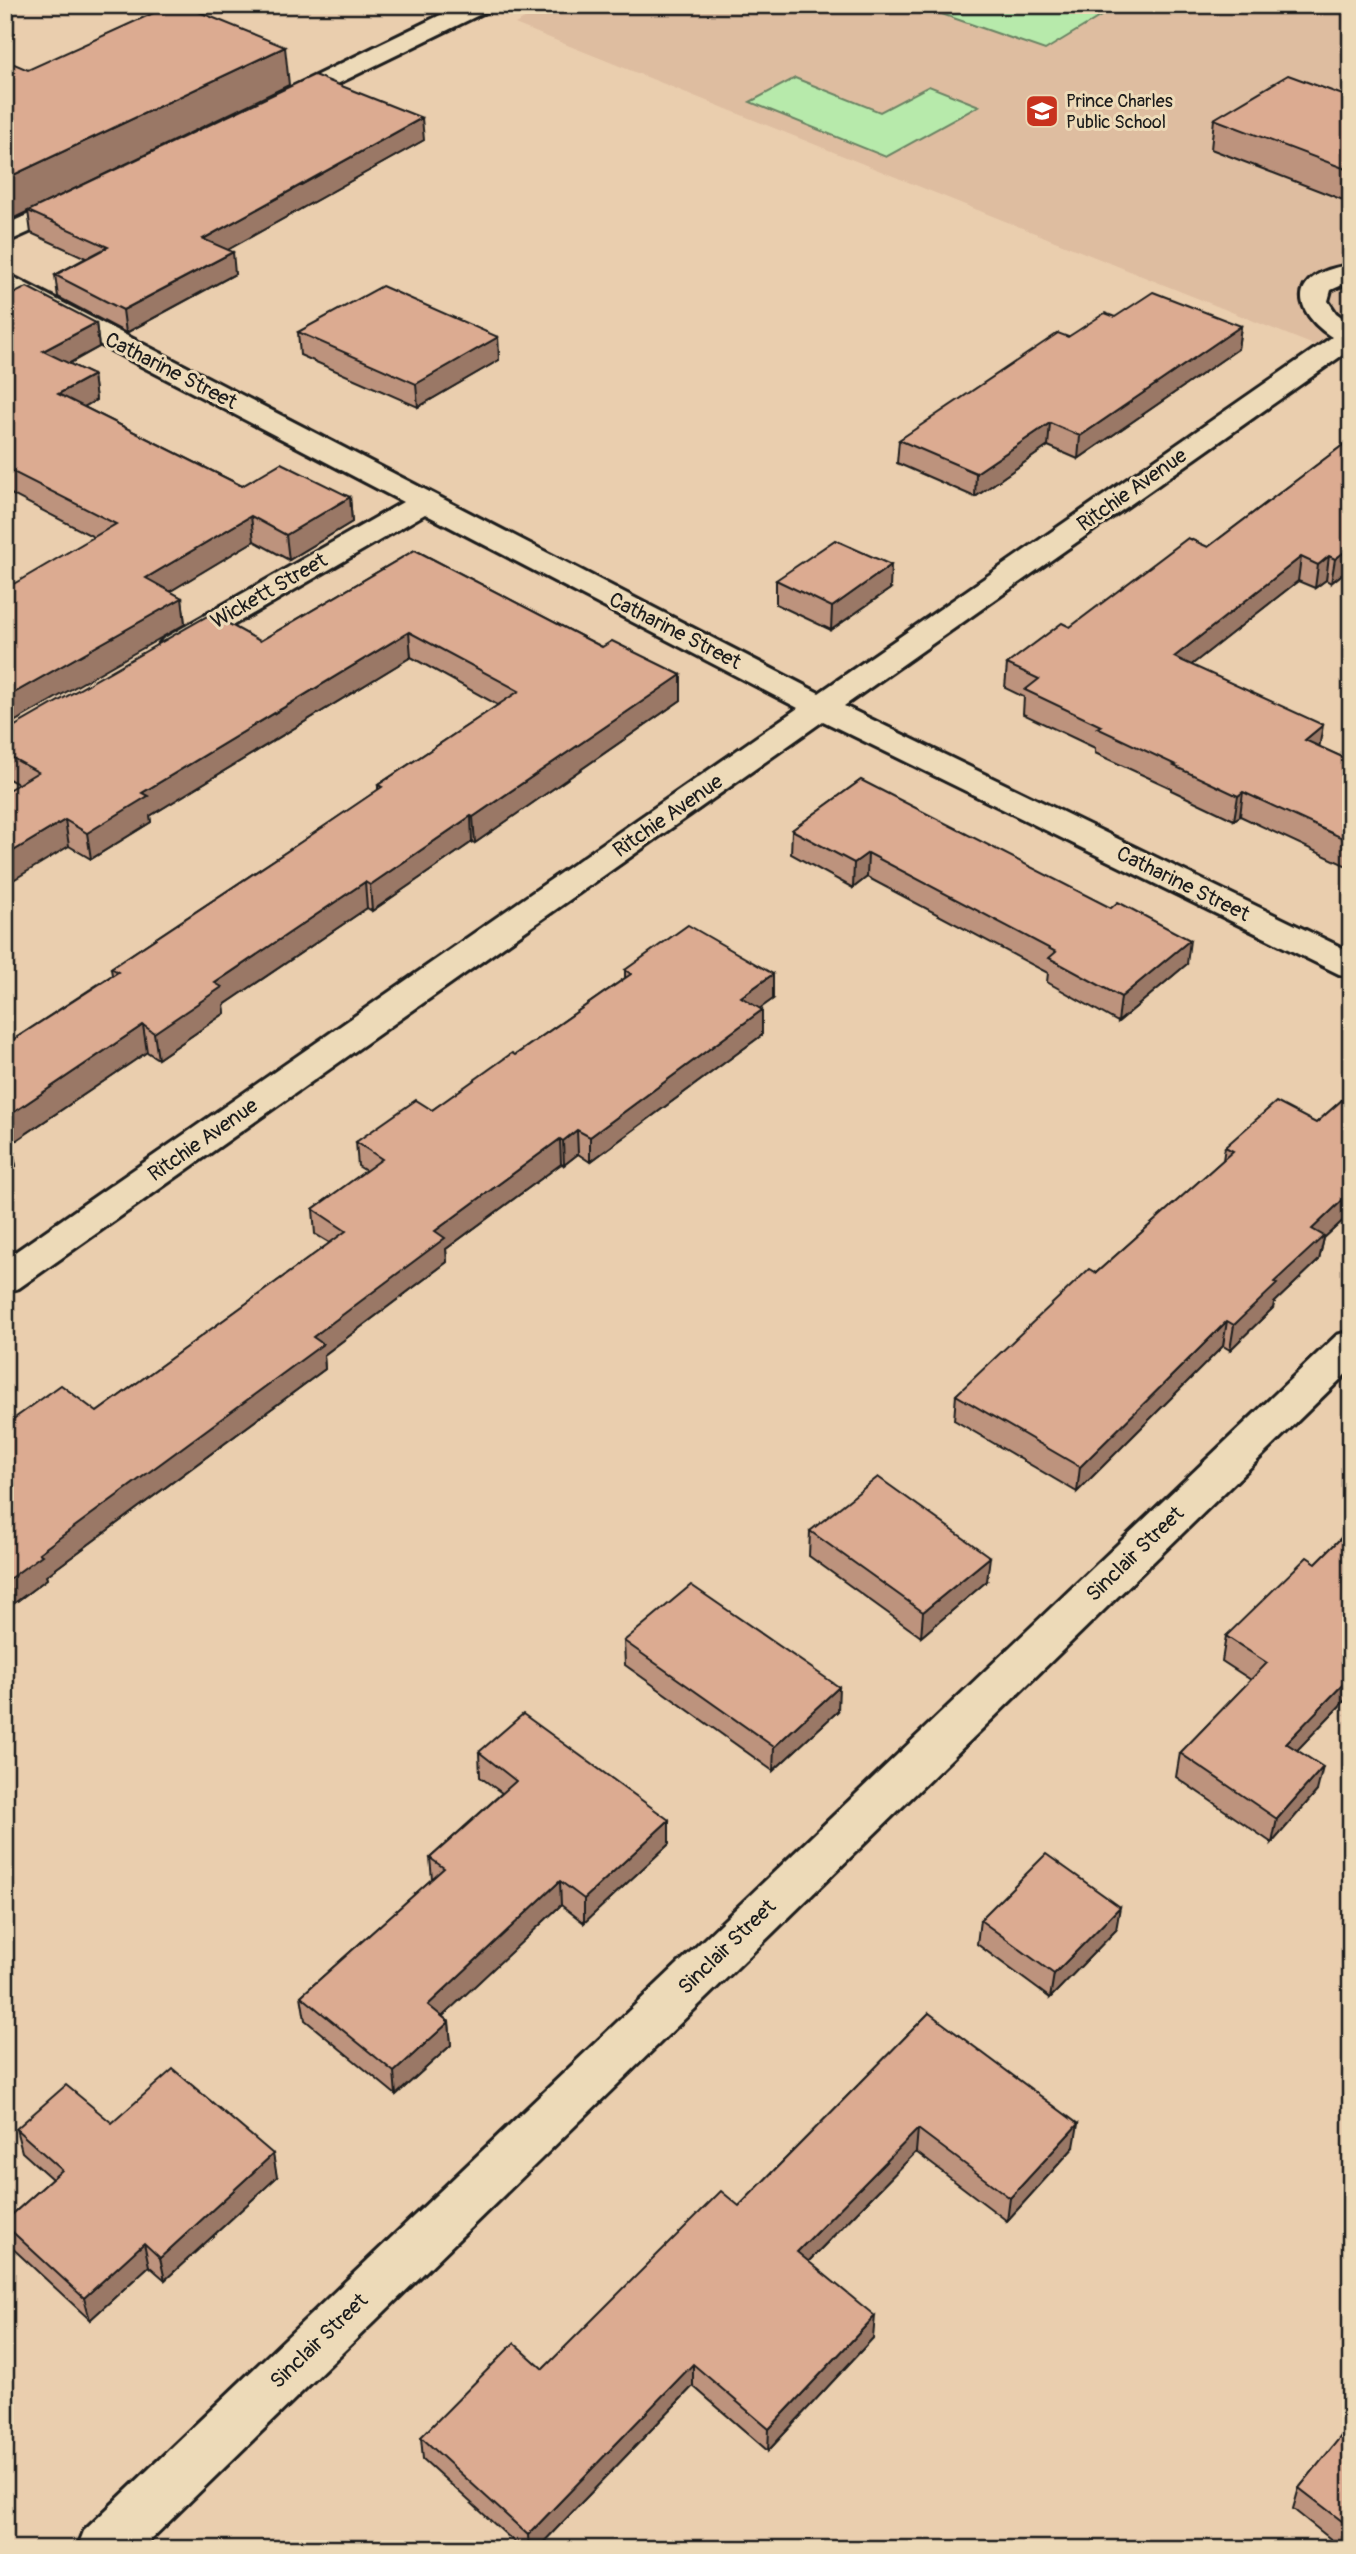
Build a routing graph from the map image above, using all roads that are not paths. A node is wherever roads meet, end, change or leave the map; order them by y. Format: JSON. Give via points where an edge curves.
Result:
{"nodes":[{"id":1,"x":481,"y":5,"type":"edge"},
{"id":2,"x":255,"y":114,"type":"edge"},
{"id":3,"x":93,"y":193,"type":"edge"},
{"id":4,"x":5,"y":235,"type":"edge"},
{"id":5,"x":1351,"y":272,"type":"edge"},
{"id":6,"x":5,"y":284,"type":"edge"},
{"id":7,"x":1344,"y":341,"type":"edge"},
{"id":8,"x":424,"y":502,"type":"junction"},
{"id":9,"x":147,"y":662,"type":"edge"},
{"id":10,"x":823,"y":708,"type":"junction"},
{"id":11,"x":1351,"y":966,"type":"edge"},
{"id":12,"x":5,"y":1278,"type":"edge"},
{"id":13,"x":1351,"y":1345,"type":"edge"},
{"id":14,"x":103,"y":2549,"type":"edge"}],
"edges":[{"from":1,"to":2,"type":"street"},
{"from":3,"to":4,"type":"street"},
{"from":5,"to":7,"type":"street","via":[[1330,279],[1318,289],[1314,301],[1318,314]]},
{"from":6,"to":8,"type":"street","name":"Catharine Street"},
{"from":7,"to":10,"type":"street","name":"Ritchie Avenue"},
{"from":8,"to":9,"type":"street","name":"Wickett Street"},
{"from":8,"to":10,"type":"street","name":"Catharine Street"},
{"from":10,"to":11,"type":"street","name":"Catharine Street"},
{"from":10,"to":12,"type":"street","name":"Ritchie Avenue"},
{"from":13,"to":14,"type":"street","name":"Sinclair Street"}]}
